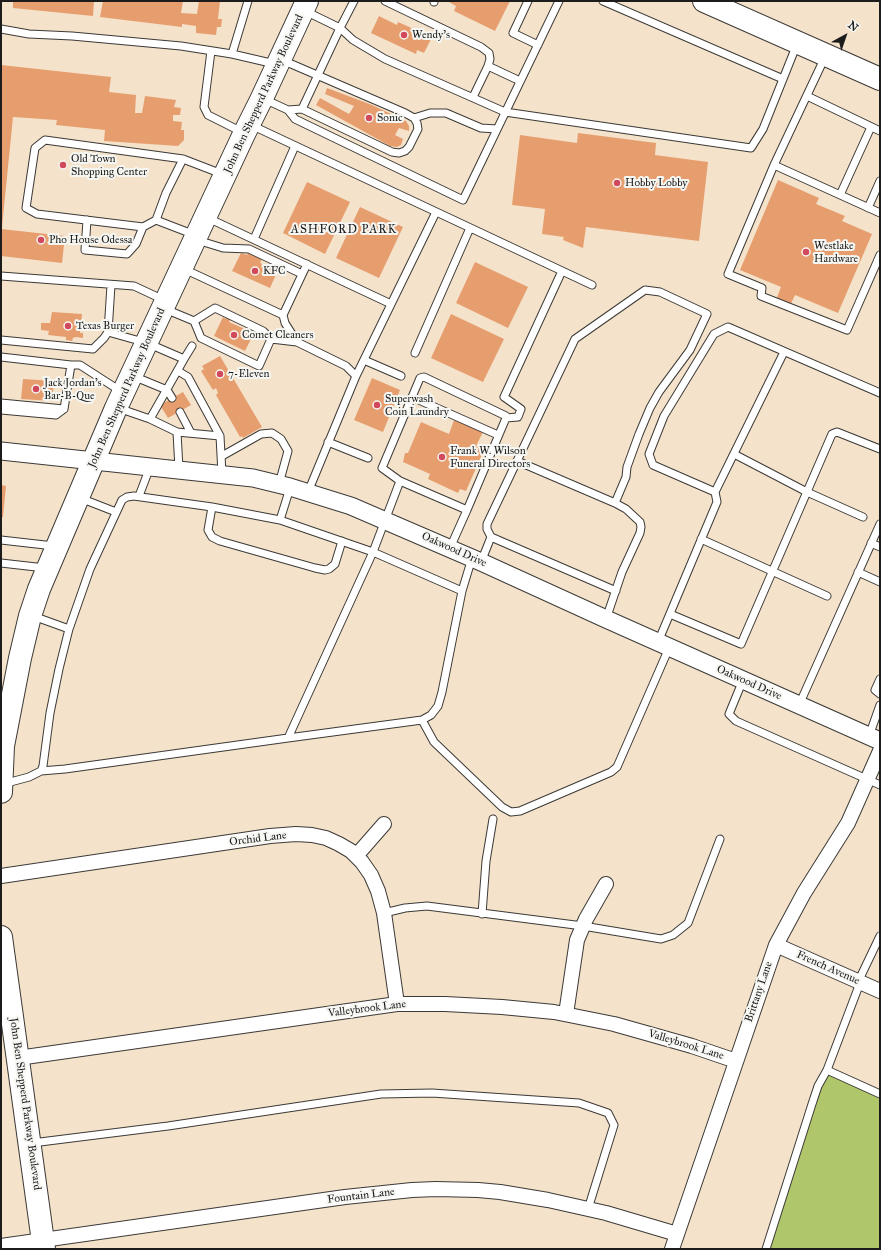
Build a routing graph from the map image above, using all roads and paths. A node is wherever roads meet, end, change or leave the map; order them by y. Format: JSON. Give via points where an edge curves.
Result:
{"nodes":[{"id":1,"x":248,"y":1,"type":"edge"},
{"id":2,"x":354,"y":1,"type":"edge"},
{"id":3,"x":384,"y":1,"type":"edge"},
{"id":4,"x":528,"y":1,"type":"edge"},
{"id":5,"x":559,"y":1,"type":"edge"},
{"id":6,"x":603,"y":1,"type":"edge"},
{"id":7,"x":704,"y":1,"type":"edge"},
{"id":8,"x":305,"y":5,"type":"edge"},
{"id":9,"x":340,"y":28,"type":"junction"},
{"id":10,"x":1,"y":29,"type":"edge"},
{"id":11,"x":798,"y":42,"type":"junction"},
{"id":12,"x":538,"y":45,"type":"junction"},
{"id":13,"x":211,"y":51,"type":"junction"},
{"id":14,"x":232,"y":54,"type":"junction"},
{"id":15,"x":826,"y":55,"type":"junction"},
{"id":16,"x":278,"y":62,"type":"junction"},
{"id":17,"x":488,"y":66,"type":"junction"},
{"id":18,"x":317,"y":75,"type":"junction"},
{"id":19,"x":783,"y":79,"type":"junction"},
{"id":20,"x":880,"y":79,"type":"edge"},
{"id":21,"x":520,"y":81,"type":"junction"},
{"id":22,"x":806,"y":96,"type":"junction"},
{"id":23,"x":473,"y":97,"type":"junction"},
{"id":24,"x":262,"y":98,"type":"junction"},
{"id":25,"x":302,"y":109,"type":"junction"},
{"id":26,"x":288,"y":110,"type":"junction"},
{"id":27,"x":506,"y":112,"type":"junction"},
{"id":28,"x":414,"y":118,"type":"junction"},
{"id":29,"x":871,"y":128,"type":"junction"},
{"id":30,"x":247,"y":129,"type":"junction"},
{"id":31,"x":497,"y":129,"type":"junction"},
{"id":32,"x":880,"y":131,"type":"edge"},
{"id":33,"x":295,"y":146,"type":"junction"},
{"id":34,"x":183,"y":159,"type":"junction"},
{"id":35,"x":774,"y":165,"type":"junction"},
{"id":36,"x":226,"y":175,"type":"junction"},
{"id":37,"x":880,"y":181,"type":"edge"},
{"id":38,"x":840,"y":195,"type":"junction"},
{"id":39,"x":868,"y":208,"type":"junction"},
{"id":40,"x":436,"y":212,"type":"junction"},
{"id":41,"x":880,"y":214,"type":"edge"},
{"id":42,"x":87,"y":220,"type":"junction"},
{"id":43,"x":156,"y":220,"type":"junction"},
{"id":44,"x":143,"y":227,"type":"junction"},
{"id":45,"x":470,"y":228,"type":"junction"},
{"id":46,"x":200,"y":231,"type":"junction"},
{"id":47,"x":254,"y":239,"type":"junction"},
{"id":48,"x":880,"y":255,"type":"edge"},
{"id":49,"x":307,"y":264,"type":"junction"},
{"id":50,"x":182,"y":268,"type":"junction"},
{"id":51,"x":562,"y":271,"type":"junction"},
{"id":52,"x":302,"y":274,"type":"junction"},
{"id":53,"x":1,"y":276,"type":"edge"},
{"id":54,"x":111,"y":285,"type":"junction"},
{"id":55,"x":592,"y":285,"type":"dead end"},
{"id":56,"x":391,"y":304,"type":"junction"},
{"id":57,"x":165,"y":305,"type":"junction"},
{"id":58,"x":283,"y":315,"type":"junction"},
{"id":59,"x":194,"y":322,"type":"junction"},
{"id":60,"x":108,"y":332,"type":"junction"},
{"id":61,"x":271,"y":339,"type":"junction"},
{"id":62,"x":1,"y":340,"type":"edge"},
{"id":63,"x":298,"y":342,"type":"junction"},
{"id":64,"x":147,"y":343,"type":"junction"},
{"id":65,"x":192,"y":346,"type":"dead end"},
{"id":66,"x":784,"y":352,"type":"junction"},
{"id":67,"x":415,"y":353,"type":"dead end"},
{"id":68,"x":1,"y":357,"type":"edge"},
{"id":69,"x":184,"y":359,"type":"junction"},
{"id":70,"x":364,"y":360,"type":"junction"},
{"id":71,"x":71,"y":365,"type":"junction"},
{"id":72,"x":178,"y":371,"type":"junction"},
{"id":73,"x":356,"y":376,"type":"junction"},
{"id":74,"x":401,"y":376,"type":"dead end"},
{"id":75,"x":167,"y":390,"type":"junction"},
{"id":76,"x":124,"y":392,"type":"junction"},
{"id":77,"x":880,"y":392,"type":"edge"},
{"id":78,"x":412,"y":397,"type":"junction"},
{"id":79,"x":172,"y":398,"type":"dead end"},
{"id":80,"x":1,"y":403,"type":"edge"},
{"id":81,"x":64,"y":408,"type":"junction"},
{"id":82,"x":1,"y":410,"type":"edge"},
{"id":83,"x":180,"y":412,"type":"dead end"},
{"id":84,"x":506,"y":418,"type":"junction"},
{"id":85,"x":150,"y":419,"type":"junction"},
{"id":86,"x":177,"y":432,"type":"junction"},
{"id":87,"x":191,"y":433,"type":"junction"},
{"id":88,"x":498,"y":435,"type":"junction"},
{"id":89,"x":220,"y":436,"type":"junction"},
{"id":90,"x":328,"y":442,"type":"junction"},
{"id":91,"x":880,"y":449,"type":"edge"},
{"id":92,"x":1,"y":451,"type":"edge"},
{"id":93,"x":734,"y":454,"type":"junction"},
{"id":94,"x":222,"y":456,"type":"junction"},
{"id":95,"x":368,"y":458,"type":"dead end"},
{"id":96,"x":94,"y":460,"type":"junction"},
{"id":97,"x":517,"y":461,"type":"junction"},
{"id":98,"x":150,"y":467,"type":"junction"},
{"id":99,"x":179,"y":470,"type":"junction"},
{"id":100,"x":222,"y":474,"type":"junction"},
{"id":101,"x":400,"y":481,"type":"junction"},
{"id":102,"x":285,"y":485,"type":"junction"},
{"id":103,"x":308,"y":492,"type":"junction"},
{"id":104,"x":716,"y":492,"type":"junction"},
{"id":105,"x":807,"y":492,"type":"junction"},
{"id":106,"x":139,"y":496,"type":"junction"},
{"id":107,"x":78,"y":497,"type":"junction"},
{"id":108,"x":615,"y":503,"type":"junction"},
{"id":109,"x":212,"y":507,"type":"junction"},
{"id":110,"x":466,"y":510,"type":"junction"},
{"id":111,"x":116,"y":512,"type":"junction"},
{"id":112,"x":863,"y":517,"type":"dead end"},
{"id":113,"x":385,"y":519,"type":"junction"},
{"id":114,"x":280,"y":520,"type":"junction"},
{"id":115,"x":880,"y":524,"type":"edge"},
{"id":116,"x":491,"y":537,"type":"junction"},
{"id":117,"x":1,"y":540,"type":"edge"},
{"id":118,"x":701,"y":540,"type":"junction"},
{"id":119,"x":342,"y":541,"type":"junction"},
{"id":120,"x":871,"y":543,"type":"junction"},
{"id":121,"x":56,"y":546,"type":"junction"},
{"id":122,"x":880,"y":547,"type":"edge"},
{"id":123,"x":450,"y":548,"type":"junction"},
{"id":124,"x":373,"y":552,"type":"junction"},
{"id":125,"x":477,"y":560,"type":"junction"},
{"id":126,"x":1,"y":563,"type":"edge"},
{"id":127,"x":47,"y":568,"type":"junction"},
{"id":128,"x":772,"y":572,"type":"junction"},
{"id":129,"x":858,"y":572,"type":"junction"},
{"id":130,"x":880,"y":582,"type":"edge"},
{"id":131,"x":616,"y":590,"type":"junction"},
{"id":132,"x":462,"y":591,"type":"junction"},
{"id":133,"x":827,"y":596,"type":"dead end"},
{"id":134,"x":670,"y":614,"type":"junction"},
{"id":135,"x":30,"y":616,"type":"junction"},
{"id":136,"x":606,"y":619,"type":"junction"},
{"id":137,"x":69,"y":629,"type":"junction"},
{"id":138,"x":663,"y":645,"type":"junction"},
{"id":139,"x":880,"y":679,"type":"edge"},
{"id":140,"x":743,"y":680,"type":"junction"},
{"id":141,"x":880,"y":694,"type":"edge"},
{"id":142,"x":799,"y":705,"type":"junction"},
{"id":143,"x":880,"y":706,"type":"edge"},
{"id":144,"x":422,"y":720,"type":"junction"},
{"id":145,"x":4,"y":724,"type":"edge"},
{"id":146,"x":288,"y":738,"type":"junction"},
{"id":147,"x":874,"y":739,"type":"edge"},
{"id":148,"x":880,"y":751,"type":"edge"},
{"id":149,"x":41,"y":771,"type":"junction"},
{"id":150,"x":866,"y":780,"type":"junction"},
{"id":151,"x":1,"y":785,"type":"edge"},
{"id":152,"x":880,"y":785,"type":"edge"},
{"id":153,"x":1,"y":792,"type":"edge"},
{"id":154,"x":492,"y":819,"type":"dead end"},
{"id":155,"x":384,"y":824,"type":"dead end"},
{"id":156,"x":720,"y":839,"type":"dead end"},
{"id":157,"x":356,"y":856,"type":"junction"},
{"id":158,"x":1,"y":876,"type":"edge"},
{"id":159,"x":606,"y":884,"type":"dead end"},
{"id":160,"x":384,"y":912,"type":"junction"},
{"id":161,"x":482,"y":914,"type":"junction"},
{"id":162,"x":583,"y":926,"type":"junction"},
{"id":163,"x":880,"y":936,"type":"edge"},
{"id":164,"x":1,"y":937,"type":"edge"},
{"id":165,"x":776,"y":945,"type":"junction"},
{"id":166,"x":859,"y":982,"type":"junction"},
{"id":167,"x":880,"y":991,"type":"edge"},
{"id":168,"x":397,"y":1004,"type":"junction"},
{"id":169,"x":566,"y":1014,"type":"junction"},
{"id":170,"x":18,"y":1058,"type":"junction"},
{"id":171,"x":736,"y":1061,"type":"junction"},
{"id":172,"x":827,"y":1070,"type":"junction"},
{"id":173,"x":880,"y":1094,"type":"edge"},
{"id":174,"x":30,"y":1143,"type":"junction"},
{"id":175,"x":588,"y":1209,"type":"junction"},
{"id":176,"x":677,"y":1234,"type":"junction"},
{"id":177,"x":1,"y":1246,"type":"edge"},
{"id":178,"x":45,"y":1247,"type":"edge"},
{"id":179,"x":672,"y":1249,"type":"edge"},
{"id":180,"x":766,"y":1249,"type":"edge"}],
"edges":[{"from":1,"to":14,"type":"lane"},
{"from":2,"to":9,"type":"lane"},
{"from":3,"to":17,"type":"lane","via":[[481,47],[489,53]]},
{"from":4,"to":12,"type":"lane","via":[[513,33]]},
{"from":5,"to":12,"type":"lane"},
{"from":6,"to":19,"type":"lane"},
{"from":7,"to":11,"type":"main road"},
{"from":8,"to":9,"type":"lane"},
{"from":8,"to":16,"type":"main road","name":"John Ben Shepperd Parkway Boulevard"},
{"from":9,"to":18,"type":"lane"},
{"from":9,"to":23,"type":"lane","via":[[353,40],[385,58]]},
{"from":10,"to":13,"type":"lane","via":[[29,34],[181,46]]},
{"from":11,"to":15,"type":"main road"},
{"from":11,"to":19,"type":"lane"},
{"from":12,"to":21,"type":"lane"},
{"from":13,"to":14,"type":"lane"},
{"from":13,"to":30,"type":"lane","via":[[204,107],[208,115]]},
{"from":14,"to":16,"type":"lane"},
{"from":15,"to":20,"type":"main road"},
{"from":15,"to":22,"type":"lane"},
{"from":16,"to":18,"type":"lane"},
{"from":16,"to":24,"type":"main road","name":"John Ben Shepperd Parkway Boulevard"},
{"from":17,"to":21,"type":"lane"},
{"from":17,"to":23,"type":"lane"},
{"from":18,"to":25,"type":"lane"},
{"from":18,"to":28,"type":"lane"},
{"from":19,"to":27,"type":"lane","via":[[763,129],[751,148]]},
{"from":21,"to":27,"type":"lane"},
{"from":22,"to":29,"type":"lane"},
{"from":22,"to":35,"type":"lane"},
{"from":23,"to":27,"type":"lane"},
{"from":24,"to":26,"type":"lane"},
{"from":24,"to":30,"type":"main road","name":"John Ben Shepperd Parkway Boulevard"},
{"from":25,"to":26,"type":"lane"},
{"from":25,"to":28,"type":"lane","via":[[398,153],[409,147],[418,129]]},
{"from":26,"to":31,"type":"lane","via":[[295,119],[463,200]]},
{"from":27,"to":31,"type":"lane"},
{"from":28,"to":31,"type":"lane","via":[[430,113],[446,113],[481,128]]},
{"from":29,"to":32,"type":"lane"},
{"from":29,"to":38,"type":"lane"},
{"from":30,"to":33,"type":"lane"},
{"from":30,"to":36,"type":"main road","name":"John Ben Shepperd Parkway Boulevard"},
{"from":33,"to":40,"type":"lane"},
{"from":33,"to":47,"type":"lane"},
{"from":34,"to":36,"type":"lane"},
{"from":34,"to":42,"type":"lane","via":[[45,140],[35,148],[26,208],[37,214]]},
{"from":34,"to":43,"type":"lane"},
{"from":35,"to":38,"type":"lane"},
{"from":35,"to":48,"type":"lane","via":[[728,274],[762,288],[761,296],[847,330]]},
{"from":36,"to":46,"type":"main road","name":"John Ben Shepperd Parkway Boulevard"},
{"from":37,"to":39,"type":"lane"},
{"from":38,"to":39,"type":"lane"},
{"from":39,"to":41,"type":"lane"},
{"from":40,"to":45,"type":"lane"},
{"from":40,"to":56,"type":"lane"},
{"from":42,"to":44,"type":"lane"},
{"from":42,"to":44,"type":"lane","via":[[85,250],[127,254],[136,244]]},
{"from":43,"to":44,"type":"lane"},
{"from":43,"to":46,"type":"lane"},
{"from":45,"to":51,"type":"lane"},
{"from":45,"to":67,"type":"lane"},
{"from":46,"to":47,"type":"lane"},
{"from":46,"to":50,"type":"main road","name":"John Ben Shepperd Parkway Boulevard"},
{"from":46,"to":52,"type":"lane","via":[[223,248],[249,249]]},
{"from":47,"to":49,"type":"lane"},
{"from":49,"to":52,"type":"lane"},
{"from":49,"to":56,"type":"lane"},
{"from":50,"to":57,"type":"main road","name":"John Ben Shepperd Parkway Boulevard"},
{"from":50,"to":58,"type":"lane"},
{"from":51,"to":55,"type":"lane"},
{"from":51,"to":84,"type":"lane","via":[[504,397],[521,409],[518,417]]},
{"from":52,"to":58,"type":"lane"},
{"from":53,"to":54,"type":"lane"},
{"from":54,"to":57,"type":"lane","via":[[134,286]]},
{"from":54,"to":60,"type":"lane"},
{"from":56,"to":70,"type":"lane"},
{"from":57,"to":59,"type":"lane"},
{"from":57,"to":64,"type":"main road","name":"John Ben Shepperd Parkway Boulevard"},
{"from":58,"to":63,"type":"lane","via":[[285,323]]},
{"from":59,"to":61,"type":"lane","via":[[215,308],[263,331]]},
{"from":59,"to":61,"type":"lane","via":[[200,338],[259,366]]},
{"from":60,"to":62,"type":"lane","via":[[93,349]]},
{"from":60,"to":64,"type":"lane"},
{"from":61,"to":63,"type":"lane"},
{"from":63,"to":73,"type":"lane","via":[[346,366]]},
{"from":64,"to":69,"type":"lane"},
{"from":64,"to":76,"type":"main road","name":"John Ben Shepperd Parkway Boulevard"},
{"from":65,"to":69,"type":"lane"},
{"from":66,"to":77,"type":"lane"},
{"from":66,"to":93,"type":"lane"},
{"from":66,"to":104,"type":"lane","via":[[728,327],[714,334],[664,416],[649,454],[653,465]]},
{"from":68,"to":71,"type":"lane"},
{"from":69,"to":72,"type":"lane"},
{"from":70,"to":73,"type":"lane"},
{"from":70,"to":74,"type":"lane"},
{"from":71,"to":76,"type":"lane","via":[[80,365]]},
{"from":71,"to":81,"type":"lane"},
{"from":72,"to":75,"type":"lane"},
{"from":72,"to":89,"type":"lane","via":[[188,377]]},
{"from":73,"to":90,"type":"lane"},
{"from":75,"to":76,"type":"lane"},
{"from":75,"to":79,"type":"lane"},
{"from":75,"to":85,"type":"lane"},
{"from":76,"to":85,"type":"lane"},
{"from":76,"to":96,"type":"main road","name":"John Ben Shepperd Parkway Boulevard"},
{"from":78,"to":84,"type":"lane","via":[[420,378],[424,377],[504,414]]},
{"from":78,"to":88,"type":"lane"},
{"from":78,"to":101,"type":"lane","via":[[382,467]]},
{"from":80,"to":81,"type":"lane"},
{"from":81,"to":82,"type":"lane","via":[[56,416]]},
{"from":83,"to":87,"type":"lane"},
{"from":84,"to":88,"type":"lane"},
{"from":85,"to":86,"type":"lane"},
{"from":86,"to":87,"type":"lane"},
{"from":86,"to":99,"type":"lane"},
{"from":87,"to":89,"type":"lane"},
{"from":88,"to":110,"type":"lane"},
{"from":89,"to":94,"type":"lane"},
{"from":90,"to":95,"type":"lane"},
{"from":90,"to":103,"type":"lane"},
{"from":91,"to":105,"type":"lane","via":[[837,432],[832,434]]},
{"from":92,"to":96,"type":"street","name":"Oakwood Drive"},
{"from":93,"to":104,"type":"lane"},
{"from":93,"to":105,"type":"lane"},
{"from":94,"to":100,"type":"lane"},
{"from":94,"to":102,"type":"lane","via":[[261,434],[272,433],[281,438],[288,451]]},
{"from":96,"to":98,"type":"street","name":"Oakwood Drive"},
{"from":96,"to":107,"type":"main road","name":"John Ben Shepperd Parkway Boulevard"},
{"from":97,"to":108,"type":"lane"},
{"from":97,"to":108,"type":"lane","via":[[574,339],[644,290],[660,292],[707,314],[690,350],[650,408],[638,434],[626,477]]},
{"from":97,"to":116,"type":"lane","via":[[487,524]]},
{"from":98,"to":99,"type":"street","name":"Oakwood Drive"},
{"from":98,"to":106,"type":"lane"},
{"from":99,"to":100,"type":"street","name":"Oakwood Drive"},
{"from":100,"to":102,"type":"street","name":"Oakwood Drive"},
{"from":101,"to":110,"type":"lane"},
{"from":101,"to":113,"type":"lane"},
{"from":102,"to":103,"type":"street","name":"Oakwood Drive"},
{"from":102,"to":114,"type":"lane"},
{"from":103,"to":113,"type":"street","name":"Oakwood Drive"},
{"from":104,"to":118,"type":"lane","via":[[717,502]]},
{"from":105,"to":112,"type":"lane"},
{"from":105,"to":128,"type":"lane"},
{"from":106,"to":109,"type":"lane"},
{"from":106,"to":111,"type":"lane","via":[[122,500]]},
{"from":107,"to":111,"type":"lane"},
{"from":107,"to":121,"type":"main road","name":"John Ben Shepperd Parkway Boulevard"},
{"from":108,"to":131,"type":"lane","via":[[635,517],[641,527]]},
{"from":109,"to":114,"type":"lane"},
{"from":109,"to":119,"type":"lane","via":[[208,530],[212,537],[315,568],[324,570],[335,564]]},
{"from":110,"to":123,"type":"lane"},
{"from":111,"to":137,"type":"lane","via":[[90,569]]},
{"from":113,"to":123,"type":"street","name":"Oakwood Drive"},
{"from":113,"to":124,"type":"lane"},
{"from":114,"to":119,"type":"lane"},
{"from":115,"to":120,"type":"lane"},
{"from":116,"to":125,"type":"lane"},
{"from":116,"to":131,"type":"lane"},
{"from":117,"to":121,"type":"lane"},
{"from":118,"to":128,"type":"lane"},
{"from":118,"to":134,"type":"lane"},
{"from":119,"to":124,"type":"lane"},
{"from":120,"to":122,"type":"lane"},
{"from":120,"to":129,"type":"lane"},
{"from":121,"to":127,"type":"main road","name":"John Ben Shepperd Parkway Boulevard"},
{"from":123,"to":125,"type":"street","name":"Oakwood Drive"},
{"from":124,"to":132,"type":"lane"},
{"from":124,"to":146,"type":"lane"},
{"from":125,"to":132,"type":"lane"},
{"from":125,"to":136,"type":"street","name":"Oakwood Drive"},
{"from":126,"to":127,"type":"lane"},
{"from":127,"to":135,"type":"main road","name":"John Ben Shepperd Parkway Boulevard"},
{"from":128,"to":133,"type":"lane"},
{"from":128,"to":134,"type":"lane","via":[[741,644]]},
{"from":129,"to":130,"type":"lane"},
{"from":129,"to":142,"type":"lane"},
{"from":131,"to":136,"type":"lane"},
{"from":132,"to":144,"type":"lane","via":[[438,706],[431,715]]},
{"from":134,"to":138,"type":"lane"},
{"from":135,"to":137,"type":"lane"},
{"from":135,"to":145,"type":"main road","name":"John Ben Shepperd Parkway Boulevard"},
{"from":136,"to":138,"type":"street","name":"Oakwood Drive"},
{"from":137,"to":149,"type":"lane","via":[[50,713]]},
{"from":138,"to":140,"type":"street","name":"Oakwood Drive"},
{"from":138,"to":144,"type":"lane","via":[[617,767],[612,772],[520,811],[511,812],[502,807],[434,742]]},
{"from":139,"to":141,"type":"lane","via":[[875,690]]},
{"from":140,"to":142,"type":"street","name":"Oakwood Drive"},
{"from":140,"to":150,"type":"lane","via":[[729,714],[736,721]]},
{"from":142,"to":147,"type":"street","name":"Oakwood Drive"},
{"from":143,"to":147,"type":"lane"},
{"from":144,"to":146,"type":"lane"},
{"from":145,"to":151,"type":"main road","name":"John Ben Shepperd Parkway Boulevard"},
{"from":146,"to":149,"type":"lane"},
{"from":148,"to":150,"type":"street","name":"Brittany Lane"},
{"from":149,"to":151,"type":"lane"},
{"from":150,"to":152,"type":"lane"},
{"from":150,"to":165,"type":"street","name":"Brittany Lane","via":[[848,823],[804,893]]},
{"from":151,"to":153,"type":"main road","name":"John Ben Shepperd Parkway Boulevard"},
{"from":154,"to":161,"type":"lane"},
{"from":155,"to":157,"type":"street"},
{"from":156,"to":162,"type":"lane","via":[[688,923],[673,935],[661,939]]},
{"from":157,"to":158,"type":"street","name":"Orchid Lane","via":[[326,838],[296,834]]},
{"from":157,"to":160,"type":"street","name":"Orchid Lane","via":[[371,875]]},
{"from":159,"to":162,"type":"street"},
{"from":160,"to":161,"type":"lane","via":[[427,906]]},
{"from":160,"to":168,"type":"street","name":"Orchid Lane"},
{"from":161,"to":162,"type":"lane"},
{"from":162,"to":169,"type":"street","via":[[577,940]]},
{"from":163,"to":166,"type":"lane"},
{"from":164,"to":170,"type":"main road","name":"John Ben Shepperd Parkway Boulevard","via":[[10,1021]]},
{"from":165,"to":166,"type":"street","name":"French Avenue"},
{"from":165,"to":171,"type":"street","name":"Brittany Lane"},
{"from":166,"to":167,"type":"street","name":"French Avenue"},
{"from":166,"to":172,"type":"lane"},
{"from":168,"to":169,"type":"street","name":"Valleybrook Lane","via":[[502,1007]]},
{"from":168,"to":170,"type":"street","name":"Valleybrook Lane"},
{"from":169,"to":171,"type":"street","name":"Valleybrook Lane","via":[[614,1024]]},
{"from":170,"to":174,"type":"main road","name":"John Ben Shepperd Parkway Boulevard"},
{"from":171,"to":176,"type":"street","name":"Brittany Lane"},
{"from":172,"to":173,"type":"lane"},
{"from":172,"to":180,"type":"lane","via":[[818,1086]]},
{"from":174,"to":175,"type":"lane","via":[[168,1126],[381,1094],[432,1093],[579,1103],[608,1113],[614,1125]]},
{"from":174,"to":178,"type":"main road","name":"John Ben Shepperd Parkway Boulevard"},
{"from":175,"to":176,"type":"street","name":"Fountain Lane"},
{"from":175,"to":178,"type":"street","name":"Fountain Lane","via":[[500,1192],[457,1189],[412,1190],[345,1197]]},
{"from":176,"to":179,"type":"street","name":"Brittany Lane"},
{"from":177,"to":178,"type":"street","name":"Fountain Lane"}]}
